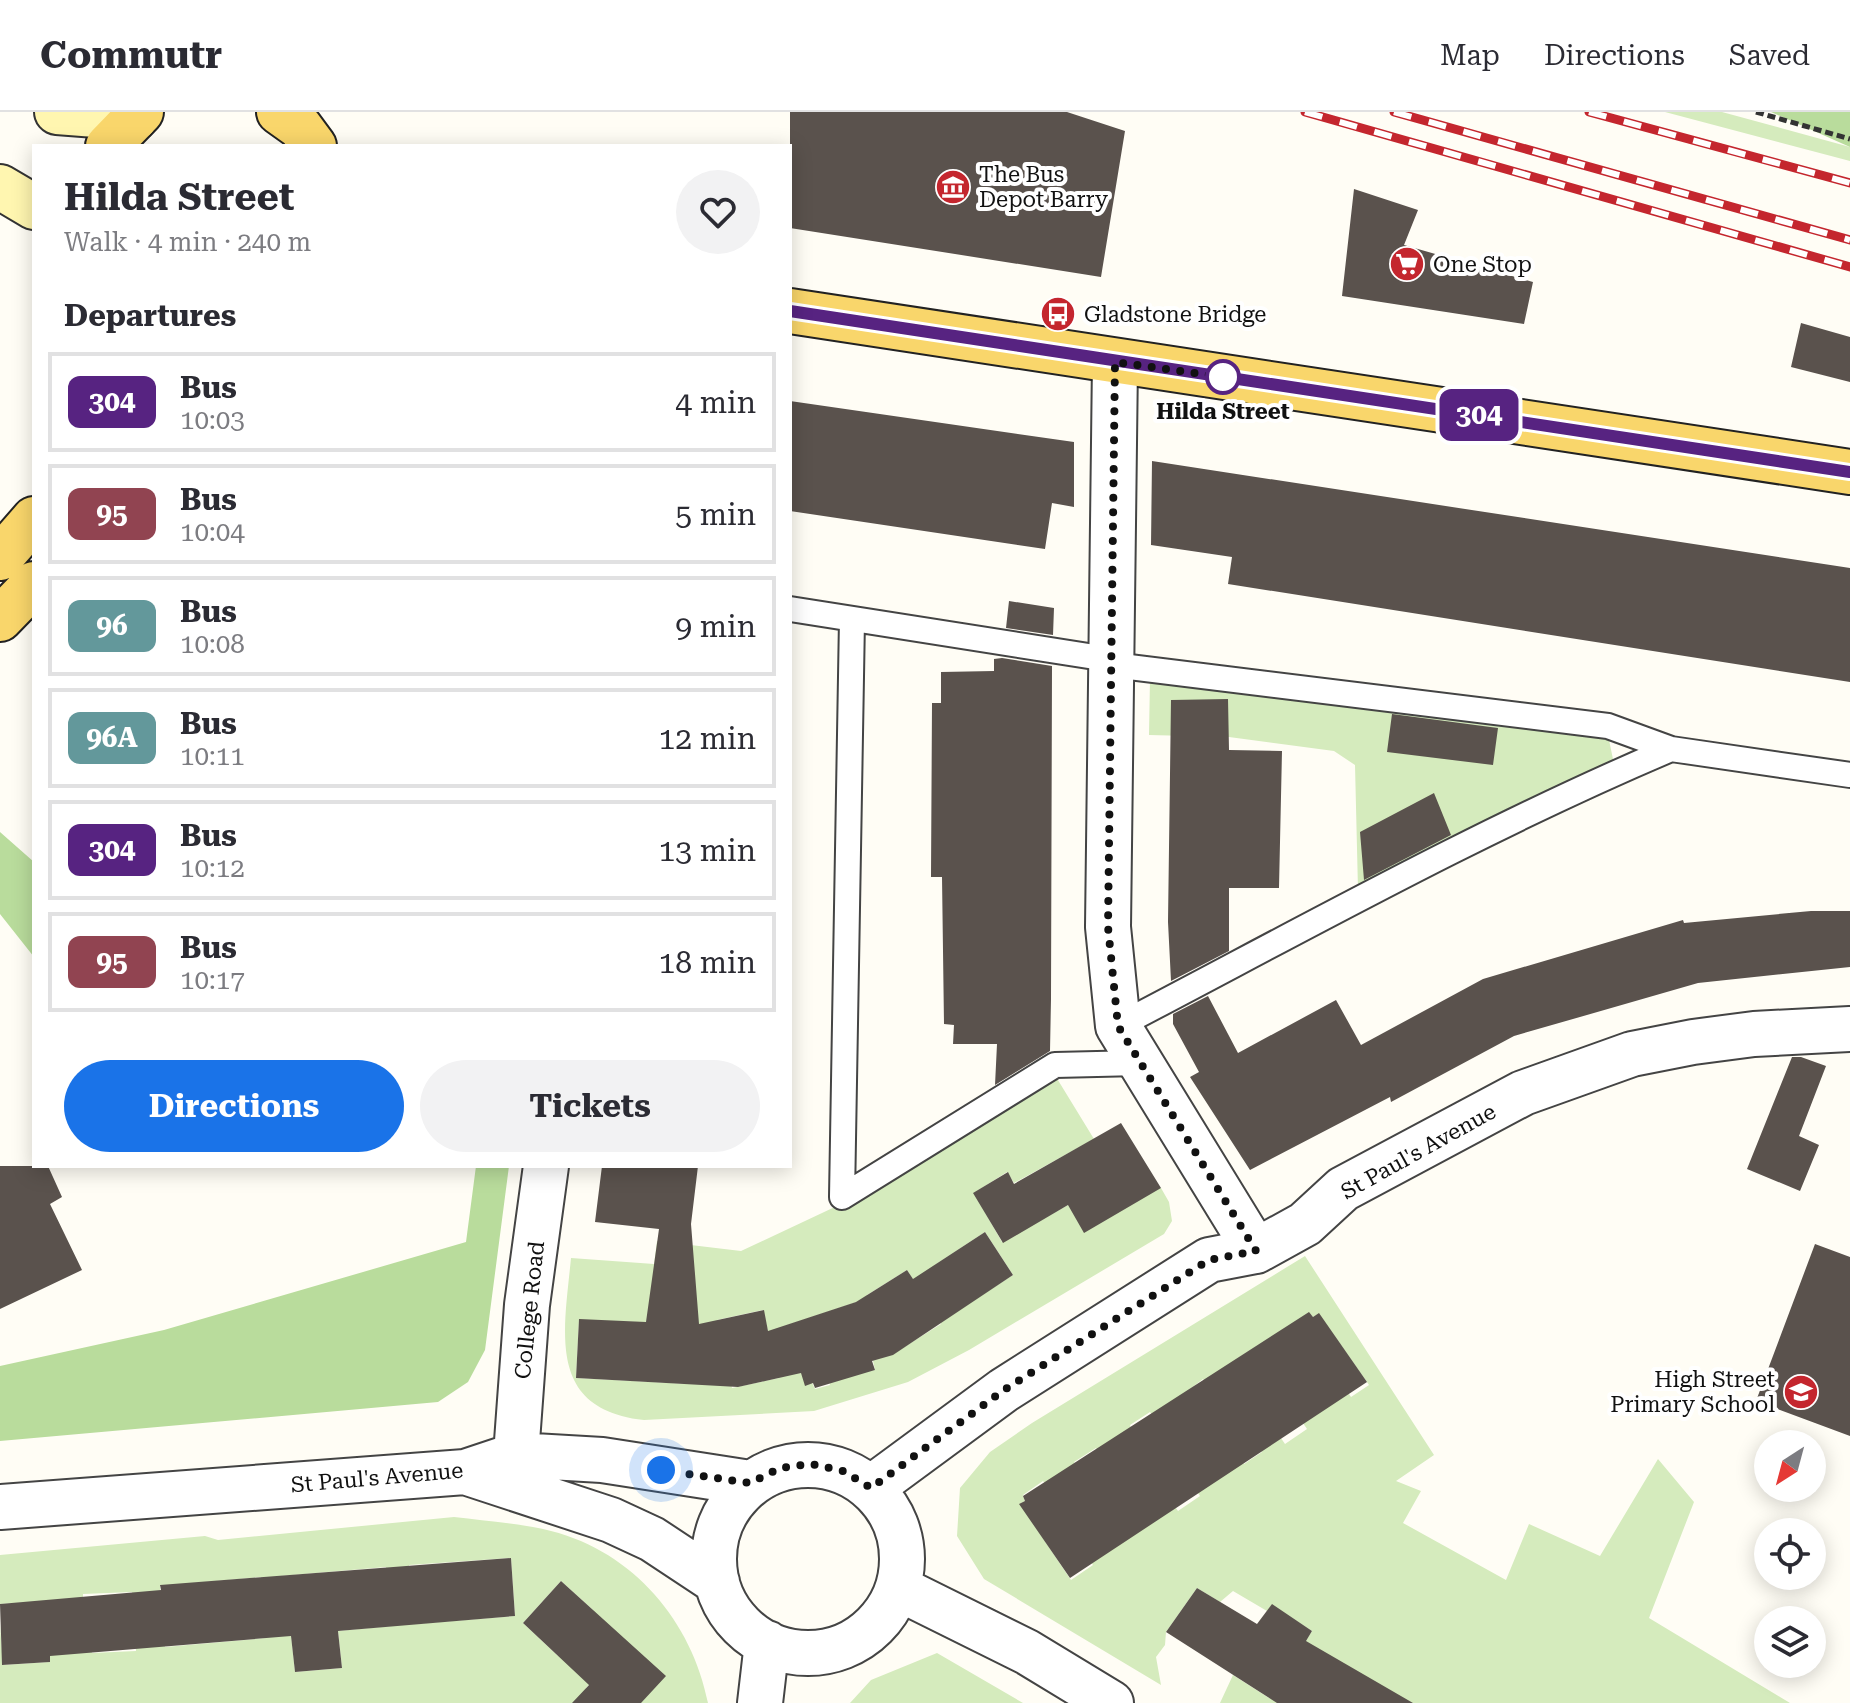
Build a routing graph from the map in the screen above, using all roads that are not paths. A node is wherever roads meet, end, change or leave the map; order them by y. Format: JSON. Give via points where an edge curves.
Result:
{"nodes":[{"id":1,"x":57,"y":112,"type":"edge"},
{"id":2,"x":128,"y":125,"type":"edge"},
{"id":3,"x":0,"y":187,"type":"edge"},
{"id":4,"x":32,"y":206,"type":"edge"},
{"id":5,"x":792,"y":311,"type":"edge"},
{"id":6,"x":1115,"y":362,"type":"junction"},
{"id":7,"x":1850,"y":472,"type":"edge"},
{"id":8,"x":32,"y":521,"type":"edge"},
{"id":9,"x":0,"y":558,"type":"edge"},
{"id":10,"x":32,"y":586,"type":"edge"},
{"id":11,"x":792,"y":609,"type":"edge"},
{"id":12,"x":0,"y":619,"type":"edge"},
{"id":13,"x":852,"y":619,"type":"junction"},
{"id":14,"x":1113,"y":662,"type":"junction"},
{"id":15,"x":1671,"y":749,"type":"junction"},
{"id":16,"x":1850,"y":775,"type":"edge"},
{"id":17,"x":1850,"y":1029,"type":"edge"},
{"id":18,"x":1128,"y":1044,"type":"junction"},
{"id":19,"x":546,"y":1168,"type":"edge"},
{"id":20,"x":1256,"y":1251,"type":"junction"},
{"id":21,"x":516,"y":1455,"type":"junction"},
{"id":22,"x":465,"y":1472,"type":"junction"},
{"id":23,"x":750,"y":1483,"type":"junction"},
{"id":24,"x":871,"y":1488,"type":"junction"},
{"id":25,"x":0,"y":1507,"type":"edge"},
{"id":26,"x":717,"y":1582,"type":"junction"},
{"id":27,"x":898,"y":1588,"type":"junction"},
{"id":28,"x":767,"y":1643,"type":"junction"},
{"id":29,"x":760,"y":1703,"type":"edge"},
{"id":30,"x":1111,"y":1703,"type":"edge"}],
"edges":[{"from":1,"to":2,"type":"main road"},
{"from":3,"to":4,"type":"main road"},
{"from":5,"to":6,"type":"main road"},
{"from":6,"to":7,"type":"main road"},
{"from":6,"to":14,"type":"street"},
{"from":8,"to":9,"type":"main road"},
{"from":10,"to":12,"type":"main road"},
{"from":11,"to":13,"type":"lane"},
{"from":13,"to":14,"type":"lane"},
{"from":13,"to":18,"type":"lane","via":[[842,1197],[1055,1065]]},
{"from":14,"to":15,"type":"lane","via":[[1608,726]]},
{"from":14,"to":18,"type":"street","via":[[1108,927]]},
{"from":15,"to":16,"type":"lane"},
{"from":15,"to":18,"type":"lane","via":[[1359,900]]},
{"from":17,"to":20,"type":"street","name":"St Paul's Avenue","via":[[1693,1042],[1572,1073],[1511,1099],[1343,1189],[1305,1224]]},
{"from":18,"to":20,"type":"street"},
{"from":19,"to":21,"type":"street","name":"College Road","via":[[527,1305]]},
{"from":20,"to":24,"type":"street","name":"St Paul's Avenue","via":[[1209,1260],[1004,1390]]},
{"from":21,"to":22,"type":"street","name":"St Paul's Avenue"},
{"from":21,"to":23,"type":"street","name":"St Paul's Avenue","via":[[602,1460]]},
{"from":22,"to":25,"type":"street","name":"St Paul's Avenue"},
{"from":22,"to":26,"type":"street","via":[[611,1520],[652,1539]]},
{"from":23,"to":24,"type":"street","via":[[780,1468],[811,1464],[843,1471]]},
{"from":23,"to":26,"type":"street","via":[[731,1503],[719,1528],[714,1554]]},
{"from":24,"to":27,"type":"street","via":[[889,1509],[899,1534],[903,1561]]},
{"from":26,"to":28,"type":"street","via":[[727,1607],[744,1628]]},
{"from":27,"to":28,"type":"street","via":[[883,1616],[860,1638],[830,1651],[797,1653]]},
{"from":27,"to":30,"type":"street","via":[[1027,1652]]},
{"from":28,"to":29,"type":"street"}]}
